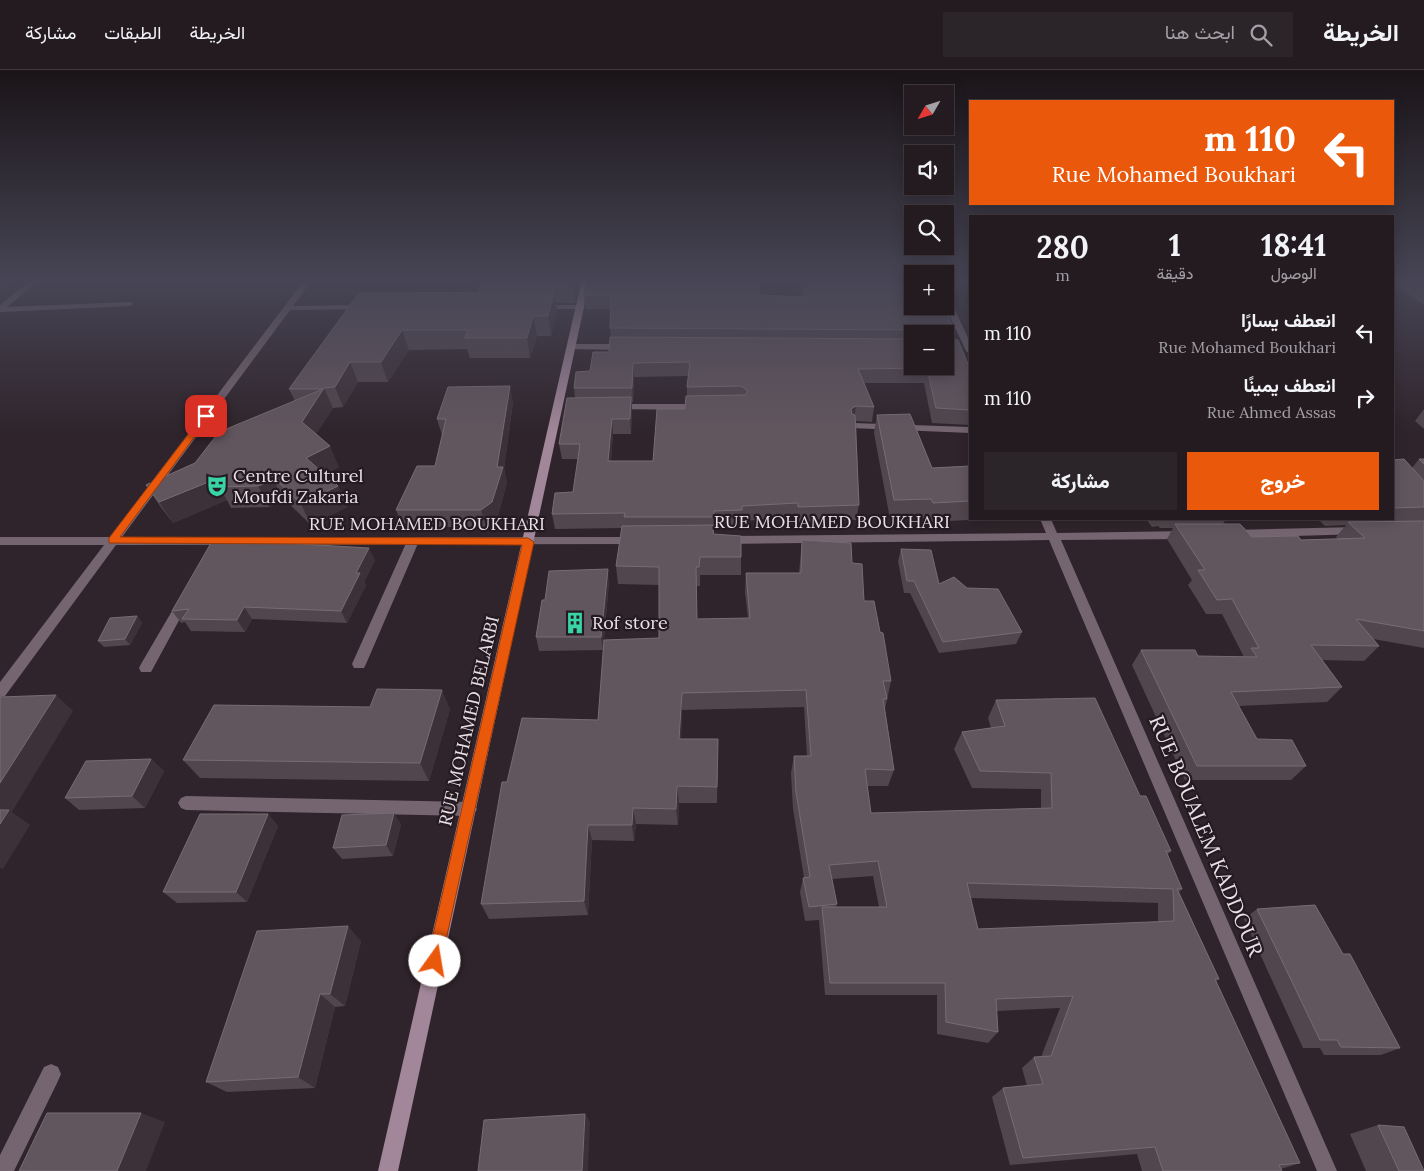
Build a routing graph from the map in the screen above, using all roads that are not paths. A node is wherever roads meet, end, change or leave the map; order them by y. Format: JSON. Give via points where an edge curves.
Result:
{"nodes":[{"id":1,"x":271,"y":330,"type":"edge"},
{"id":2,"x":575,"y":330,"type":"edge"},
{"id":3,"x":959,"y":330,"type":"edge"},
{"id":4,"x":572,"y":347,"type":"junction"},
{"id":5,"x":630,"y":348,"type":"edge"},
{"id":6,"x":967,"y":350,"type":"edge"},
{"id":7,"x":606,"y":407,"type":"edge"},
{"id":8,"x":712,"y":407,"type":"edge"},
{"id":9,"x":854,"y":426,"type":"edge"},
{"id":10,"x":969,"y":430,"type":"edge"},
{"id":11,"x":1046,"y":520,"type":"edge"},
{"id":12,"x":1364,"y":531,"type":"edge"},
{"id":13,"x":1194,"y":534,"type":"edge"},
{"id":14,"x":1224,"y":534,"type":"edge"},
{"id":15,"x":1055,"y":537,"type":"junction"},
{"id":16,"x":707,"y":540,"type":"edge"},
{"id":17,"x":0,"y":541,"type":"edge"},
{"id":18,"x":112,"y":541,"type":"junction"},
{"id":19,"x":218,"y":541,"type":"junction"},
{"id":20,"x":413,"y":541,"type":"junction"},
{"id":21,"x":648,"y":541,"type":"edge"},
{"id":22,"x":528,"y":542,"type":"junction"},
{"id":23,"x":208,"y":558,"type":"edge"},
{"id":24,"x":189,"y":592,"type":"edge"},
{"id":25,"x":359,"y":664,"type":"dead end"},
{"id":26,"x":146,"y":668,"type":"dead end"},
{"id":27,"x":0,"y":692,"type":"edge"},
{"id":28,"x":186,"y":803,"type":"dead end"},
{"id":29,"x":469,"y":809,"type":"junction"},
{"id":30,"x":51,"y":1074,"type":"dead end"},
{"id":31,"x":3,"y":1171,"type":"edge"},
{"id":32,"x":388,"y":1171,"type":"edge"},
{"id":33,"x":1327,"y":1171,"type":"edge"}],
"edges":[{"from":1,"to":18,"type":"street"},
{"from":2,"to":4,"type":"street","name":"RUE MOHAMED BELARBI"},
{"from":3,"to":6,"type":"street"},
{"from":4,"to":5,"type":"street"},
{"from":4,"to":22,"type":"street","name":"RUE MOHAMED BELARBI","via":[[563,408]]},
{"from":7,"to":8,"type":"street"},
{"from":9,"to":10,"type":"street"},
{"from":11,"to":15,"type":"street","name":"RUE BOUALEM KADDOUR"},
{"from":12,"to":14,"type":"street"},
{"from":13,"to":15,"type":"street","name":"RUE MOHAMED BOUKHARI"},
{"from":15,"to":16,"type":"street","name":"RUE MOHAMED BOUKHARI"},
{"from":15,"to":33,"type":"street","name":"RUE BOUALEM KADDOUR"},
{"from":17,"to":18,"type":"street","name":"RUE MOHAMED BOUKHARI"},
{"from":18,"to":19,"type":"street","name":"RUE MOHAMED BOUKHARI"},
{"from":18,"to":27,"type":"street"},
{"from":19,"to":20,"type":"street","name":"RUE MOHAMED BOUKHARI"},
{"from":19,"to":23,"type":"street"},
{"from":20,"to":22,"type":"street","name":"RUE MOHAMED BOUKHARI"},
{"from":20,"to":25,"type":"street"},
{"from":21,"to":22,"type":"street","name":"RUE MOHAMED BOUKHARI"},
{"from":22,"to":29,"type":"street","name":"RUE MOHAMED BELARBI"},
{"from":24,"to":26,"type":"street"},
{"from":28,"to":29,"type":"street"},
{"from":29,"to":32,"type":"street","name":"RUE MOHAMED BELARBI"},
{"from":30,"to":31,"type":"street"}]}
